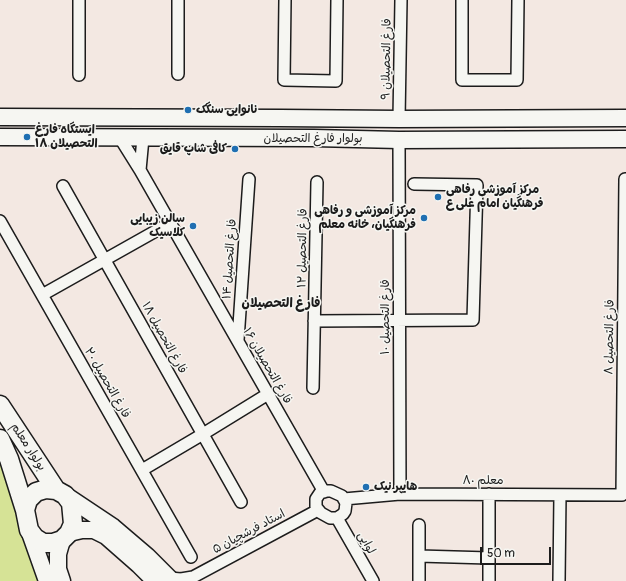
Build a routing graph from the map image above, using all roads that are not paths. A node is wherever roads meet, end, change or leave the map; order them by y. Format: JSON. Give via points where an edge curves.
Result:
{"nodes":[{"id":1,"x":79,"y":0,"type":"edge"},
{"id":2,"x":178,"y":0,"type":"edge"},
{"id":3,"x":285,"y":0,"type":"edge"},
{"id":4,"x":337,"y":0,"type":"edge"},
{"id":5,"x":401,"y":0,"type":"edge"},
{"id":6,"x":462,"y":0,"type":"edge"},
{"id":7,"x":518,"y":0,"type":"edge"},
{"id":8,"x":178,"y":74,"type":"dead end"},
{"id":9,"x":78,"y":75,"type":"dead end"},
{"id":10,"x":0,"y":117,"type":"edge"},
{"id":11,"x":626,"y":118,"type":"edge"},
{"id":12,"x":399,"y":119,"type":"junction"},
{"id":13,"x":0,"y":137,"type":"edge"},
{"id":14,"x":120,"y":138,"type":"junction"},
{"id":15,"x":143,"y":138,"type":"junction"},
{"id":16,"x":626,"y":139,"type":"edge"},
{"id":17,"x":399,"y":140,"type":"junction"},
{"id":18,"x":140,"y":170,"type":"junction"},
{"id":19,"x":249,"y":179,"type":"dead end"},
{"id":20,"x":625,"y":179,"type":"edge"},
{"id":21,"x":317,"y":182,"type":"dead end"},
{"id":22,"x":414,"y":184,"type":"dead end"},
{"id":23,"x":63,"y":186,"type":"dead end"},
{"id":24,"x":0,"y":221,"type":"edge"},
{"id":25,"x":170,"y":223,"type":"junction"},
{"id":26,"x":105,"y":260,"type":"junction"},
{"id":27,"x":42,"y":295,"type":"junction"},
{"id":28,"x":399,"y":320,"type":"junction"},
{"id":29,"x":314,"y":321,"type":"junction"},
{"id":30,"x":238,"y":341,"type":"junction"},
{"id":31,"x":313,"y":388,"type":"dead end"},
{"id":32,"x":268,"y":394,"type":"junction"},
{"id":33,"x":0,"y":404,"type":"edge"},
{"id":34,"x":203,"y":434,"type":"junction"},
{"id":35,"x":0,"y":439,"type":"edge"},
{"id":36,"x":142,"y":470,"type":"junction"},
{"id":37,"x":61,"y":492,"type":"junction"},
{"id":38,"x":324,"y":492,"type":"junction"},
{"id":39,"x":400,"y":494,"type":"junction"},
{"id":40,"x":489,"y":494,"type":"junction"},
{"id":41,"x":560,"y":495,"type":"junction"},
{"id":42,"x":624,"y":497,"type":"edge"},
{"id":43,"x":344,"y":499,"type":"junction"},
{"id":44,"x":242,"y":502,"type":"dead end"},
{"id":45,"x":25,"y":510,"type":"junction"},
{"id":46,"x":318,"y":510,"type":"junction"},
{"id":47,"x":337,"y":518,"type":"junction"},
{"id":48,"x":419,"y":525,"type":"dead end"},
{"id":49,"x":29,"y":530,"type":"junction"},
{"id":50,"x":66,"y":537,"type":"junction"},
{"id":51,"x":419,"y":556,"type":"junction"},
{"id":52,"x":191,"y":557,"type":"dead end"},
{"id":53,"x":489,"y":558,"type":"junction"},
{"id":54,"x":192,"y":579,"type":"edge"},
{"id":55,"x":165,"y":580,"type":"edge"},
{"id":56,"x":47,"y":581,"type":"edge"},
{"id":57,"x":62,"y":581,"type":"edge"},
{"id":58,"x":373,"y":581,"type":"edge"},
{"id":59,"x":419,"y":581,"type":"edge"},
{"id":60,"x":489,"y":581,"type":"edge"},
{"id":61,"x":559,"y":581,"type":"edge"}],
"edges":[{"from":1,"to":9,"type":"street"},
{"from":2,"to":8,"type":"street"},
{"from":3,"to":4,"type":"street","via":[[284,80],[336,81]]},
{"from":5,"to":12,"type":"street","name":"فارغ التحصیلان ۹"},
{"from":6,"to":7,"type":"street","via":[[462,80],[517,80]]},
{"from":10,"to":12,"type":"main road","name":"بولوار فارغ التحصیلان"},
{"from":11,"to":12,"type":"main road","name":"بولوار فارغ التحصیلان"},
{"from":12,"to":17,"type":"main road"},
{"from":13,"to":14,"type":"main road","name":"بولوار فارغ التحصیلان"},
{"from":14,"to":15,"type":"main road","name":"بولوار فارغ التحصیلان"},
{"from":14,"to":18,"type":"street","name":"فارغ التحصیلان ۱۶"},
{"from":15,"to":17,"type":"main road","name":"بولوار فارغ التحصیلان"},
{"from":15,"to":18,"type":"street"},
{"from":16,"to":17,"type":"main road","name":"بولوار فارغ التحصیلان"},
{"from":17,"to":28,"type":"street","name":"فارغ التحصیل ۱۰"},
{"from":18,"to":25,"type":"street","name":"فارغ التحصیلان ۱۶"},
{"from":19,"to":30,"type":"street","name":"فارغ التحصیل ۱۴"},
{"from":20,"to":42,"type":"street","name":"فارغ التحصیل ۸"},
{"from":21,"to":29,"type":"street","name":"فارغ التحصیل ۱۲"},
{"from":22,"to":28,"type":"street","via":[[477,185],[473,320]]},
{"from":23,"to":26,"type":"street","name":"فارغ التحصیل ۱۸"},
{"from":24,"to":27,"type":"street","name":"فارغ التحصیل ۲۰"},
{"from":25,"to":26,"type":"street"},
{"from":25,"to":30,"type":"street","name":"فارغ التحصیلان ۱۶"},
{"from":26,"to":27,"type":"street"},
{"from":26,"to":34,"type":"street","name":"فارغ التحصیل ۱۸"},
{"from":27,"to":36,"type":"street","name":"فارغ التحصیل ۲۰"},
{"from":28,"to":29,"type":"street"},
{"from":28,"to":39,"type":"street","name":"فارغ التحصیل ۱۰"},
{"from":29,"to":31,"type":"street","name":"فارغ التحصیل ۱۲"},
{"from":30,"to":32,"type":"street","name":"فارغ التحصیلان ۱۶"},
{"from":32,"to":34,"type":"street"},
{"from":32,"to":38,"type":"street","name":"فارغ التحصیلان ۱۶"},
{"from":33,"to":37,"type":"main road","name":"بولوار معلم"},
{"from":34,"to":36,"type":"street"},
{"from":34,"to":44,"type":"street","name":"فارغ التحصیل ۱۸"},
{"from":35,"to":45,"type":"main road","name":"بولوار معلم"},
{"from":36,"to":52,"type":"street","name":"فارغ التحصیل ۲۰"},
{"from":37,"to":45,"type":"main road","via":[[46,489],[36,492],[28,500]]},
{"from":37,"to":50,"type":"main road","via":[[71,503],[73,524]]},
{"from":37,"to":55,"type":"main road","via":[[113,527],[147,556]]},
{"from":38,"to":43,"type":"street","via":[[331,491]]},
{"from":38,"to":46,"type":"street","via":[[316,499]]},
{"from":39,"to":40,"type":"street","name":"معلم ۸۰"},
{"from":39,"to":43,"type":"street","name":"معلم ۸۰"},
{"from":40,"to":41,"type":"street","name":"معلم ۸۰"},
{"from":40,"to":53,"type":"street"},
{"from":41,"to":42,"type":"street","name":"معلم ۸۰"},
{"from":41,"to":61,"type":"street"},
{"from":43,"to":47,"type":"street","via":[[345,511]]},
{"from":45,"to":49,"type":"main road"},
{"from":46,"to":47,"type":"street","via":[[330,518]]},
{"from":46,"to":54,"type":"street","name":"استاد فرشچیان ۵"},
{"from":47,"to":58,"type":"street","name":"لوایی"},
{"from":48,"to":51,"type":"street"},
{"from":49,"to":50,"type":"main road","via":[[35,538],[53,544]]},
{"from":49,"to":56,"type":"main road"},
{"from":50,"to":55,"type":"main road","via":[[82,530],[94,530],[106,536],[139,565]]},
{"from":50,"to":57,"type":"main road","via":[[58,554],[58,569]]},
{"from":51,"to":53,"type":"street"},
{"from":51,"to":59,"type":"street"},
{"from":53,"to":60,"type":"street"},
{"from":54,"to":55,"type":"street","name":"استاد فرشچیان ۵"}]}
